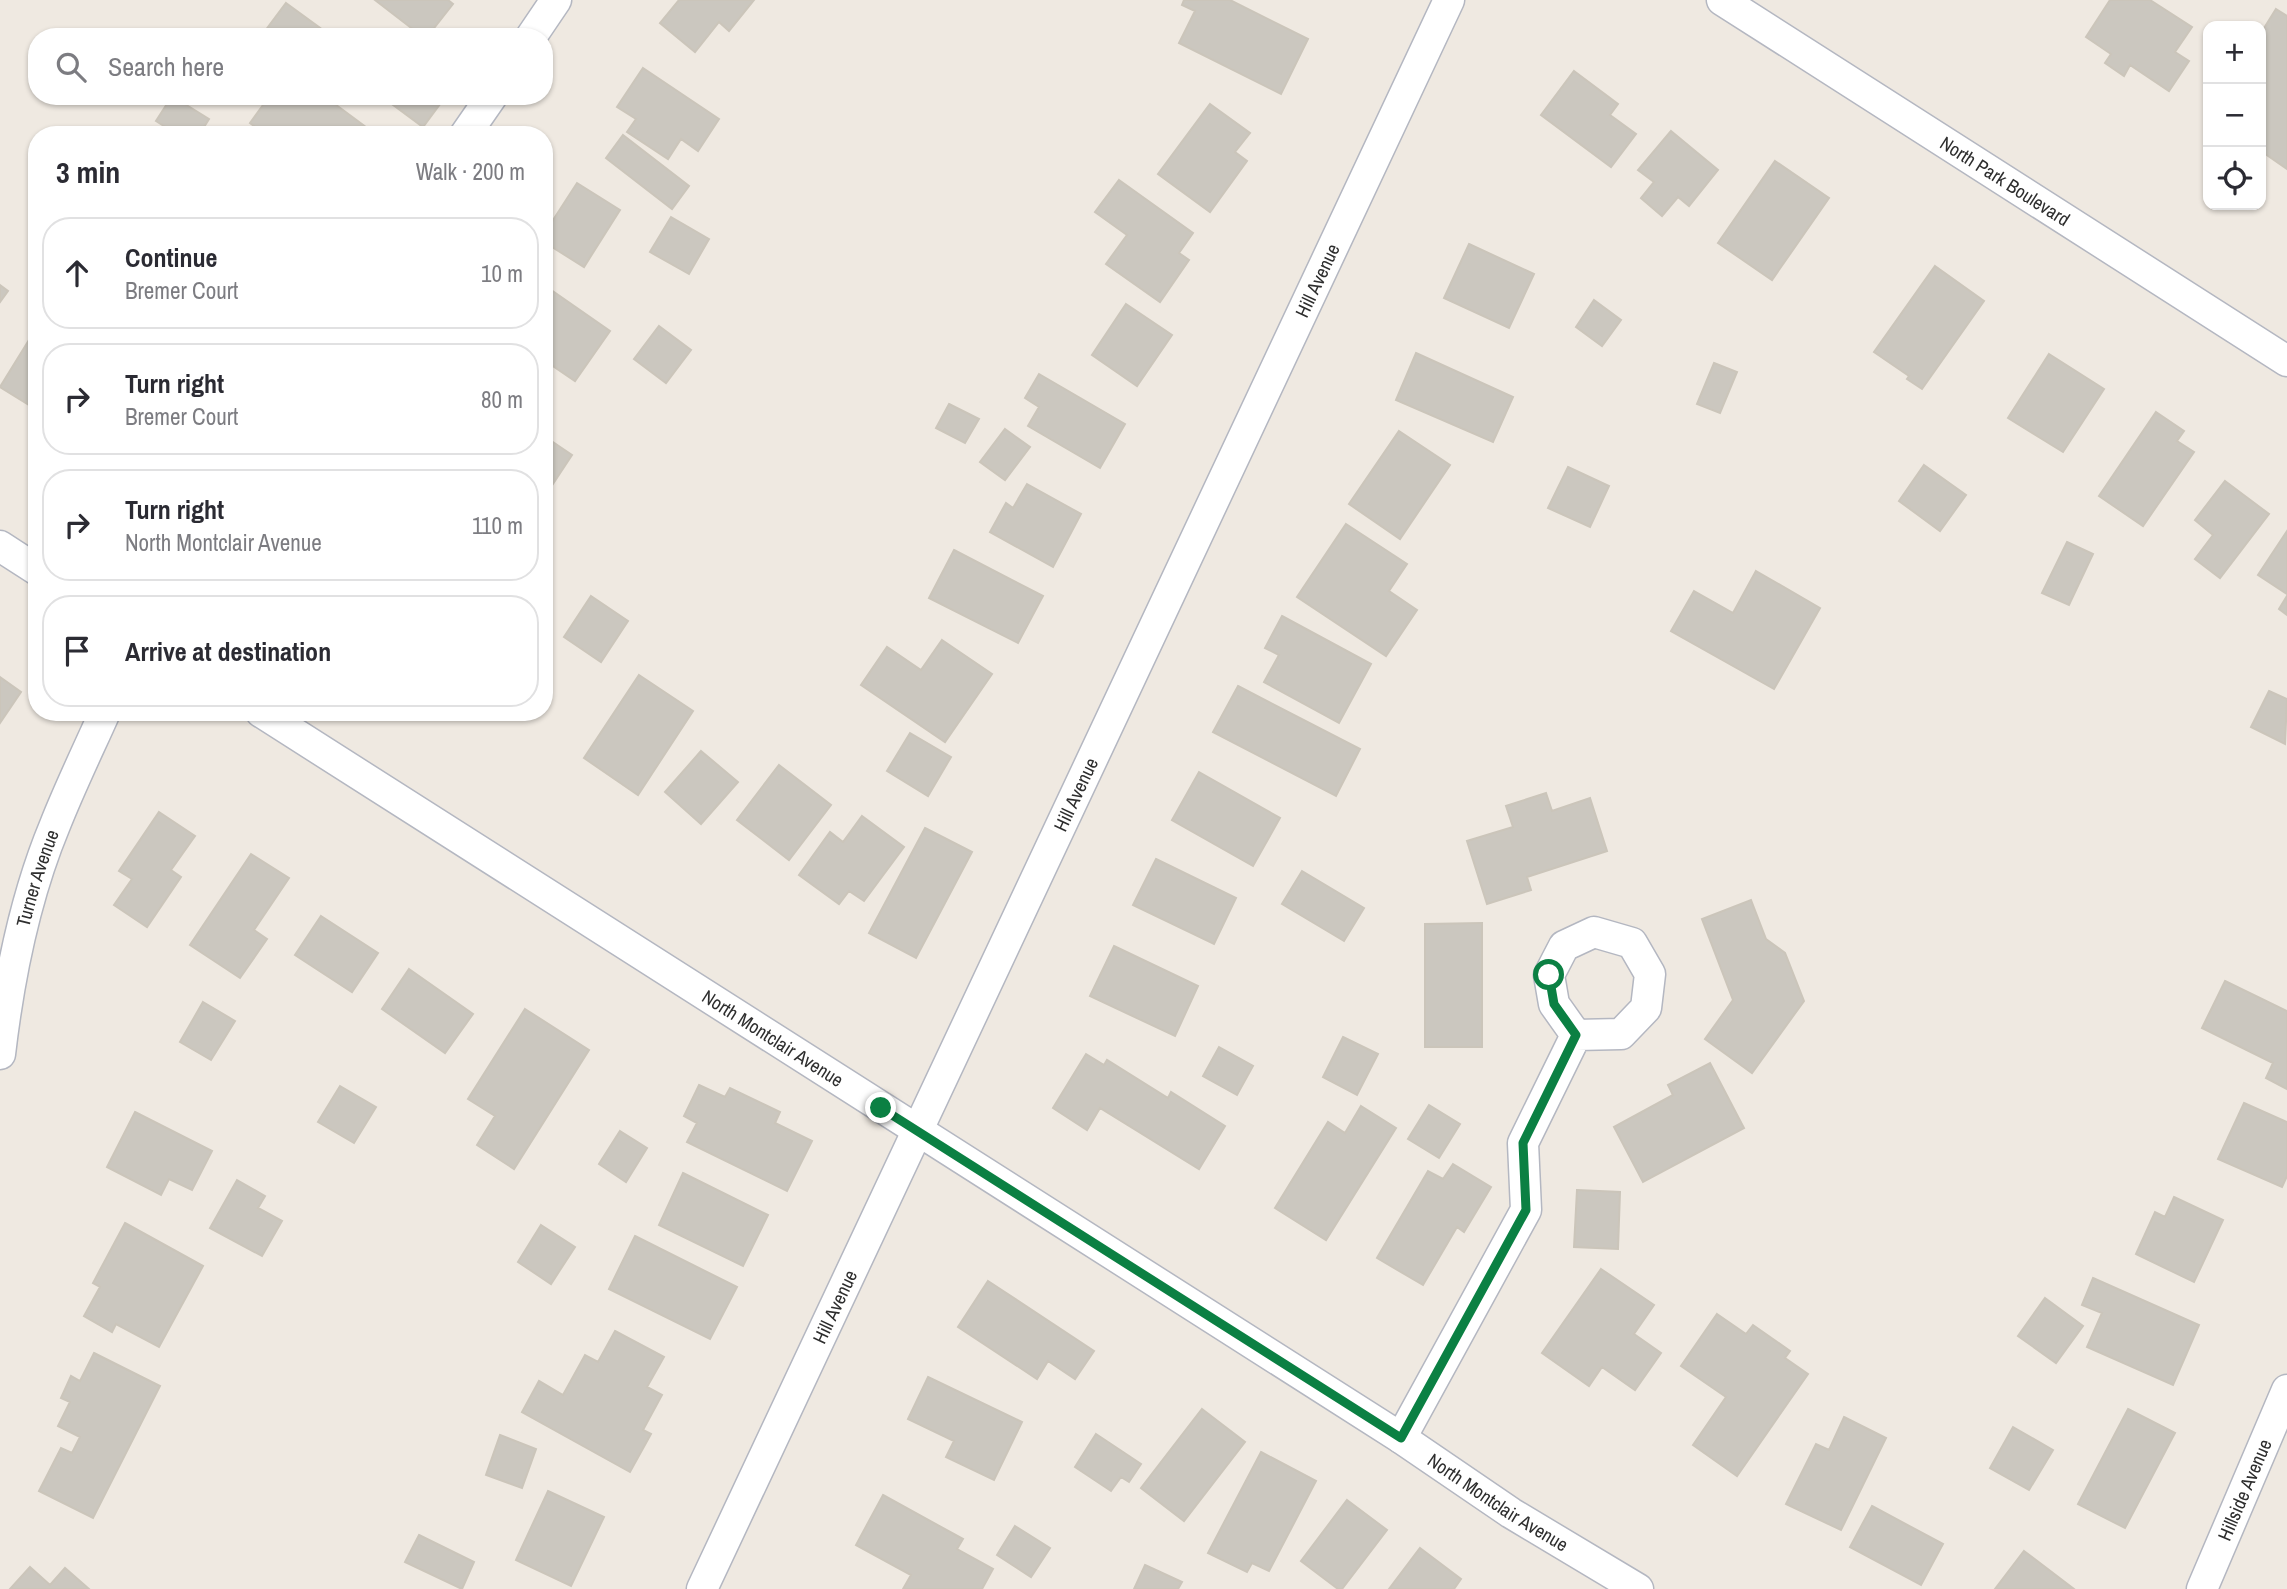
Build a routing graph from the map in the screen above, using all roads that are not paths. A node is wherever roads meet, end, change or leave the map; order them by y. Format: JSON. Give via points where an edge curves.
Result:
{"nodes":[{"id":1,"x":555,"y":0,"type":"edge"},
{"id":2,"x":1449,"y":0,"type":"edge"},
{"id":3,"x":1722,"y":0,"type":"edge"},
{"id":4,"x":537,"y":28,"type":"edge"},
{"id":5,"x":486,"y":105,"type":"edge"},
{"id":6,"x":471,"y":126,"type":"edge"},
{"id":7,"x":2287,"y":361,"type":"edge"},
{"id":8,"x":0,"y":546,"type":"edge"},
{"id":9,"x":28,"y":564,"type":"edge"},
{"id":10,"x":101,"y":721,"type":"edge"},
{"id":11,"x":275,"y":721,"type":"edge"},
{"id":12,"x":1576,"y":1035,"type":"dead end"},
{"id":13,"x":0,"y":1054,"type":"edge"},
{"id":14,"x":916,"y":1130,"type":"junction"},
{"id":15,"x":2287,"y":1390,"type":"edge"},
{"id":16,"x":1401,"y":1438,"type":"junction"},
{"id":17,"x":702,"y":1589,"type":"edge"},
{"id":18,"x":1638,"y":1589,"type":"edge"},
{"id":19,"x":2202,"y":1589,"type":"edge"}],
"edges":[{"from":1,"to":4,"type":"street"},
{"from":2,"to":14,"type":"street","name":"Hill Avenue"},
{"from":3,"to":7,"type":"street","name":"North Park Boulevard"},
{"from":5,"to":6,"type":"street"},
{"from":8,"to":9,"type":"street"},
{"from":10,"to":13,"type":"street","name":"Turner Avenue","via":[[37,874],[22,928]]},
{"from":11,"to":14,"type":"street","name":"North Montclair Avenue"},
{"from":12,"to":16,"type":"street","via":[[1523,1143],[1526,1210]]},
{"from":14,"to":16,"type":"street","name":"North Montclair Avenue"},
{"from":14,"to":17,"type":"street","name":"Hill Avenue"},
{"from":15,"to":19,"type":"street","name":"Hillside Avenue"},
{"from":16,"to":18,"type":"street","name":"North Montclair Avenue","via":[[1511,1513]]}]}
